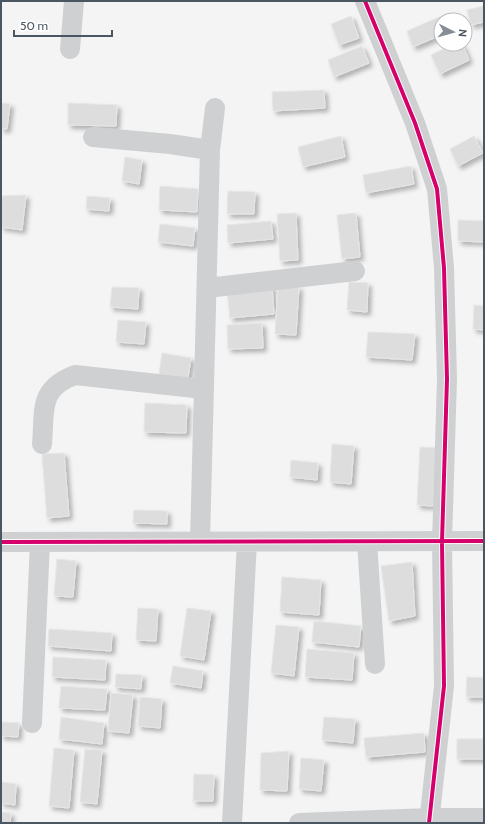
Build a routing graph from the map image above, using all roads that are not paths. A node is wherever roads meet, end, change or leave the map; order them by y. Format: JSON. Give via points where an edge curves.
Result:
{"nodes":[{"id":1,"x":74,"y":1,"type":"edge"},
{"id":2,"x":365,"y":1,"type":"edge"},
{"id":3,"x":70,"y":49,"type":"dead end"},
{"id":4,"x":215,"y":108,"type":"dead end"},
{"id":5,"x":93,"y":137,"type":"dead end"},
{"id":6,"x":210,"y":150,"type":"junction"},
{"id":7,"x":356,"y":271,"type":"dead end"},
{"id":8,"x":207,"y":288,"type":"junction"},
{"id":9,"x":204,"y":389,"type":"junction"},
{"id":10,"x":42,"y":444,"type":"dead end"},
{"id":11,"x":484,"y":541,"type":"edge"},
{"id":12,"x":1,"y":542,"type":"edge"},
{"id":13,"x":40,"y":542,"type":"junction"},
{"id":14,"x":200,"y":542,"type":"junction"},
{"id":15,"x":247,"y":542,"type":"junction"},
{"id":16,"x":367,"y":542,"type":"junction"},
{"id":17,"x":442,"y":542,"type":"junction"},
{"id":18,"x":376,"y":664,"type":"dead end"},
{"id":19,"x":32,"y":723,"type":"dead end"},
{"id":20,"x":484,"y":818,"type":"edge"},
{"id":21,"x":429,"y":820,"type":"edge"},
{"id":22,"x":232,"y":823,"type":"edge"},
{"id":23,"x":299,"y":823,"type":"edge"}],
"edges":[{"from":1,"to":3,"type":"street"},
{"from":2,"to":17,"type":"street","via":[[415,123],[437,188],[444,268],[447,379]]},
{"from":4,"to":6,"type":"street"},
{"from":5,"to":6,"type":"street"},
{"from":6,"to":8,"type":"street"},
{"from":7,"to":8,"type":"street"},
{"from":8,"to":9,"type":"street"},
{"from":9,"to":10,"type":"street","via":[[75,375],[51,389],[46,402]]},
{"from":9,"to":14,"type":"street"},
{"from":11,"to":17,"type":"street"},
{"from":12,"to":13,"type":"street"},
{"from":13,"to":14,"type":"street"},
{"from":13,"to":19,"type":"street"},
{"from":14,"to":15,"type":"street"},
{"from":15,"to":16,"type":"street"},
{"from":15,"to":22,"type":"street"},
{"from":16,"to":17,"type":"street"},
{"from":16,"to":18,"type":"street"},
{"from":17,"to":21,"type":"street","via":[[444,686]]},
{"from":20,"to":21,"type":"street"},
{"from":21,"to":23,"type":"street"}]}
